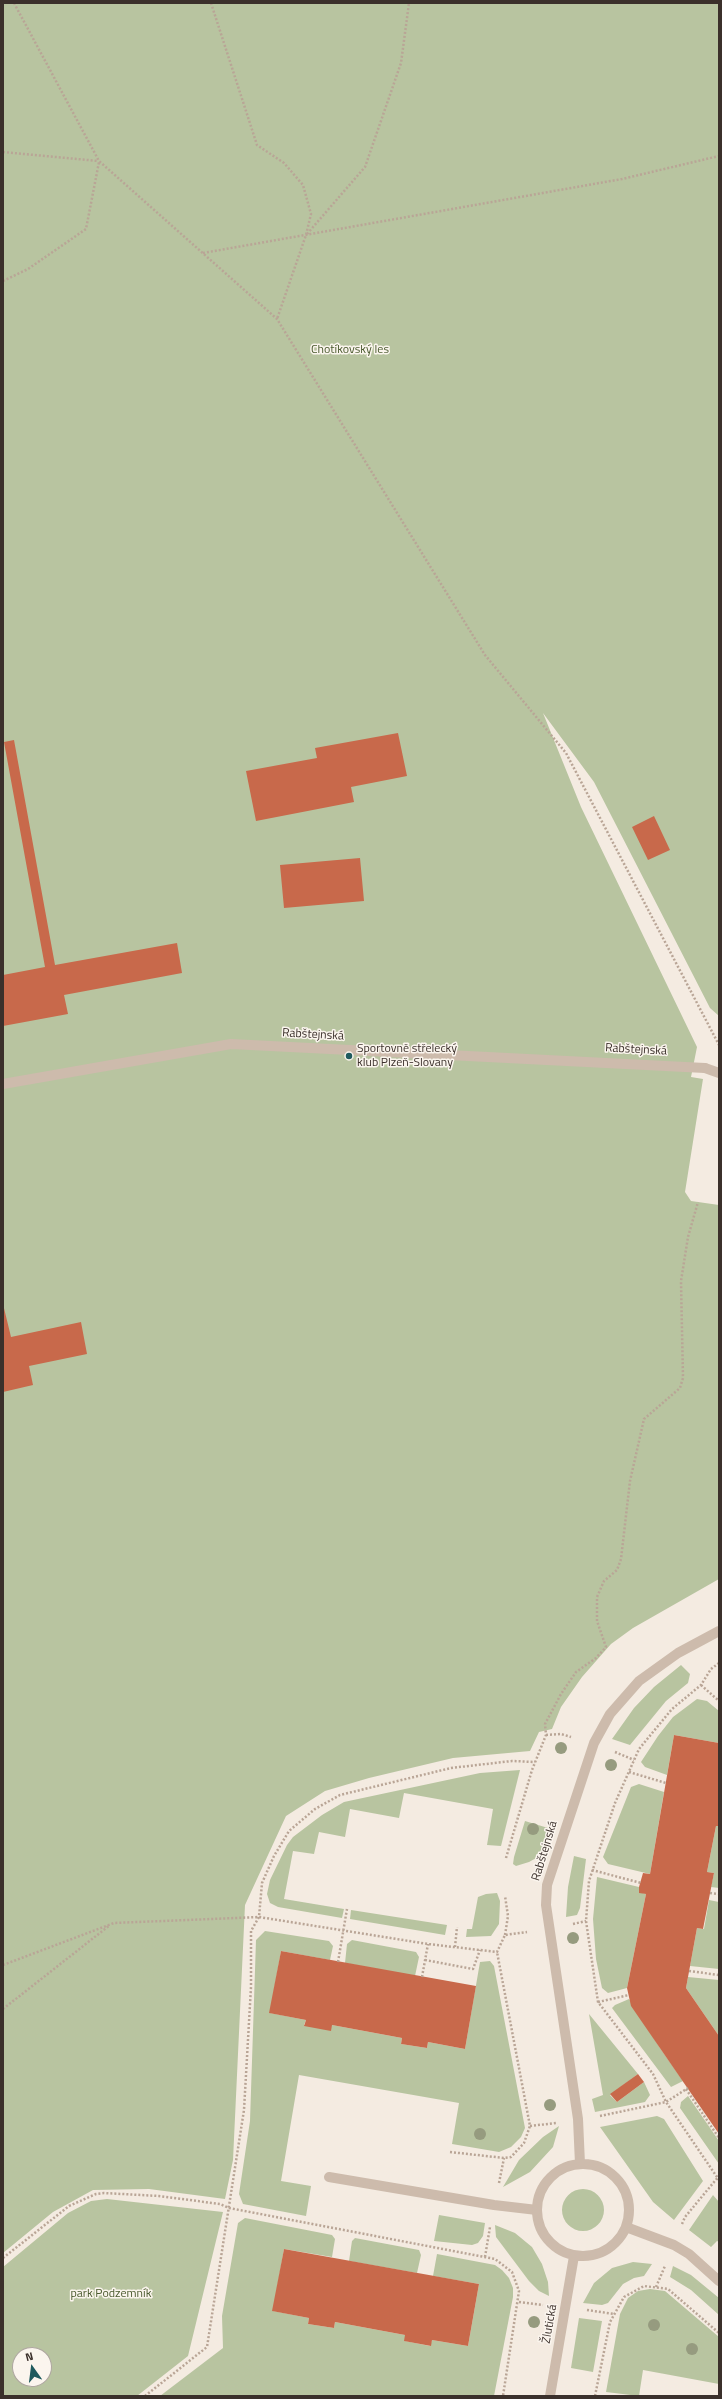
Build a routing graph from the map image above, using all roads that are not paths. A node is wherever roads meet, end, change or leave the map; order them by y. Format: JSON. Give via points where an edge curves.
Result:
{"nodes":[{"id":1,"x":719,"y":1073,"type":"edge"},
{"id":2,"x":3,"y":1084,"type":"edge"},
{"id":3,"x":719,"y":1631,"type":"edge"},
{"id":4,"x":580,"y":2164,"type":"junction"},
{"id":5,"x":329,"y":2177,"type":"dead end"},
{"id":6,"x":537,"y":2210,"type":"junction"},
{"id":7,"x":626,"y":2227,"type":"junction"},
{"id":8,"x":574,"y":2256,"type":"junction"},
{"id":9,"x":719,"y":2281,"type":"edge"},
{"id":10,"x":550,"y":2396,"type":"edge"}],
"edges":[{"from":1,"to":2,"type":"street","name":"Rabštejnská","via":[[705,1068],[231,1044]]},
{"from":3,"to":4,"type":"street","name":"Rabštejnská","via":[[678,1653],[639,1681],[610,1714],[594,1743],[548,1885],[546,1905],[578,2119]]},
{"from":4,"to":6,"type":"street","via":[[564,2168],[549,2178],[540,2193]]},
{"from":4,"to":7,"type":"street","via":[[604,2170],[620,2183],[630,2211]]},
{"from":5,"to":6,"type":"street"},
{"from":6,"to":8,"type":"street","via":[[540,2226],[547,2239],[559,2250]]},
{"from":7,"to":8,"type":"street","via":[[618,2240],[605,2251],[590,2256]]},
{"from":7,"to":9,"type":"street","via":[[660,2238],[689,2254]]},
{"from":8,"to":10,"type":"street","name":"Žlutická"}]}
